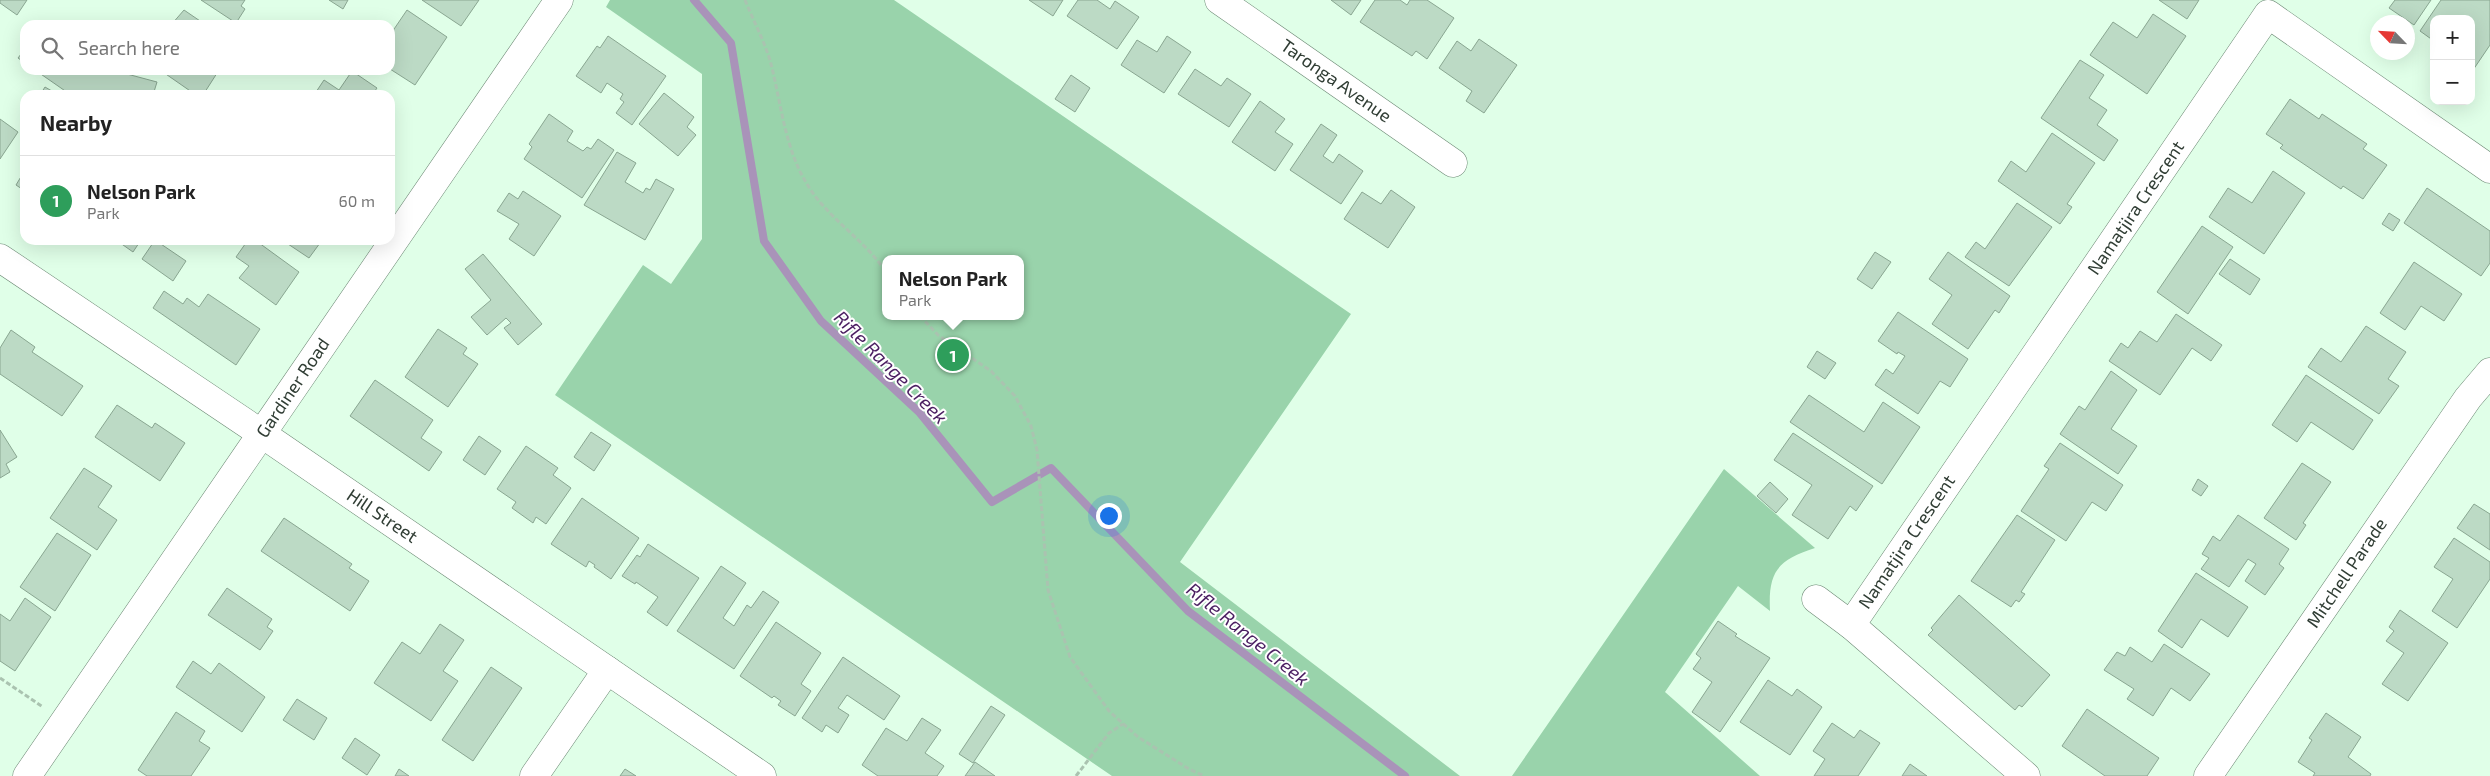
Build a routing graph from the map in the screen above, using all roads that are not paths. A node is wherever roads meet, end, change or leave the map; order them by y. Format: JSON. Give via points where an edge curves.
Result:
{"nodes":[{"id":1,"x":559,"y":0,"type":"edge"},
{"id":2,"x":1219,"y":0,"type":"edge"},
{"id":3,"x":1453,"y":163,"type":"dead end"},
{"id":4,"x":2490,"y":169,"type":"edge"},
{"id":5,"x":395,"y":240,"type":"edge"},
{"id":6,"x":391,"y":245,"type":"edge"},
{"id":7,"x":0,"y":258,"type":"edge"},
{"id":8,"x":2490,"y":372,"type":"edge"},
{"id":9,"x":262,"y":434,"type":"junction"},
{"id":10,"x":1816,"y":599,"type":"dead end"},
{"id":11,"x":1851,"y":625,"type":"junction"},
{"id":12,"x":607,"y":670,"type":"junction"},
{"id":13,"x":26,"y":776,"type":"edge"},
{"id":14,"x":534,"y":776,"type":"edge"},
{"id":15,"x":762,"y":776,"type":"edge"},
{"id":16,"x":2026,"y":776,"type":"edge"},
{"id":17,"x":2208,"y":776,"type":"edge"}],
"edges":[{"from":1,"to":5,"type":"street","name":"Gardiner Road"},
{"from":2,"to":3,"type":"street","name":"Taronga Avenue"},
{"from":4,"to":11,"type":"street","name":"Namatjira Crescent","via":[[2268,14]]},
{"from":6,"to":9,"type":"street","name":"Gardiner Road"},
{"from":7,"to":9,"type":"street","name":"Hill Street"},
{"from":8,"to":17,"type":"street","name":"Mitchell Parade","via":[[2468,398]]},
{"from":9,"to":12,"type":"street","name":"Hill Street"},
{"from":9,"to":13,"type":"street","name":"Gardiner Road"},
{"from":10,"to":11,"type":"street","name":"Namatjira Crescent"},
{"from":11,"to":16,"type":"street","name":"Namatjira Crescent"},
{"from":12,"to":14,"type":"street"},
{"from":12,"to":15,"type":"street","name":"Hill Street"}]}
